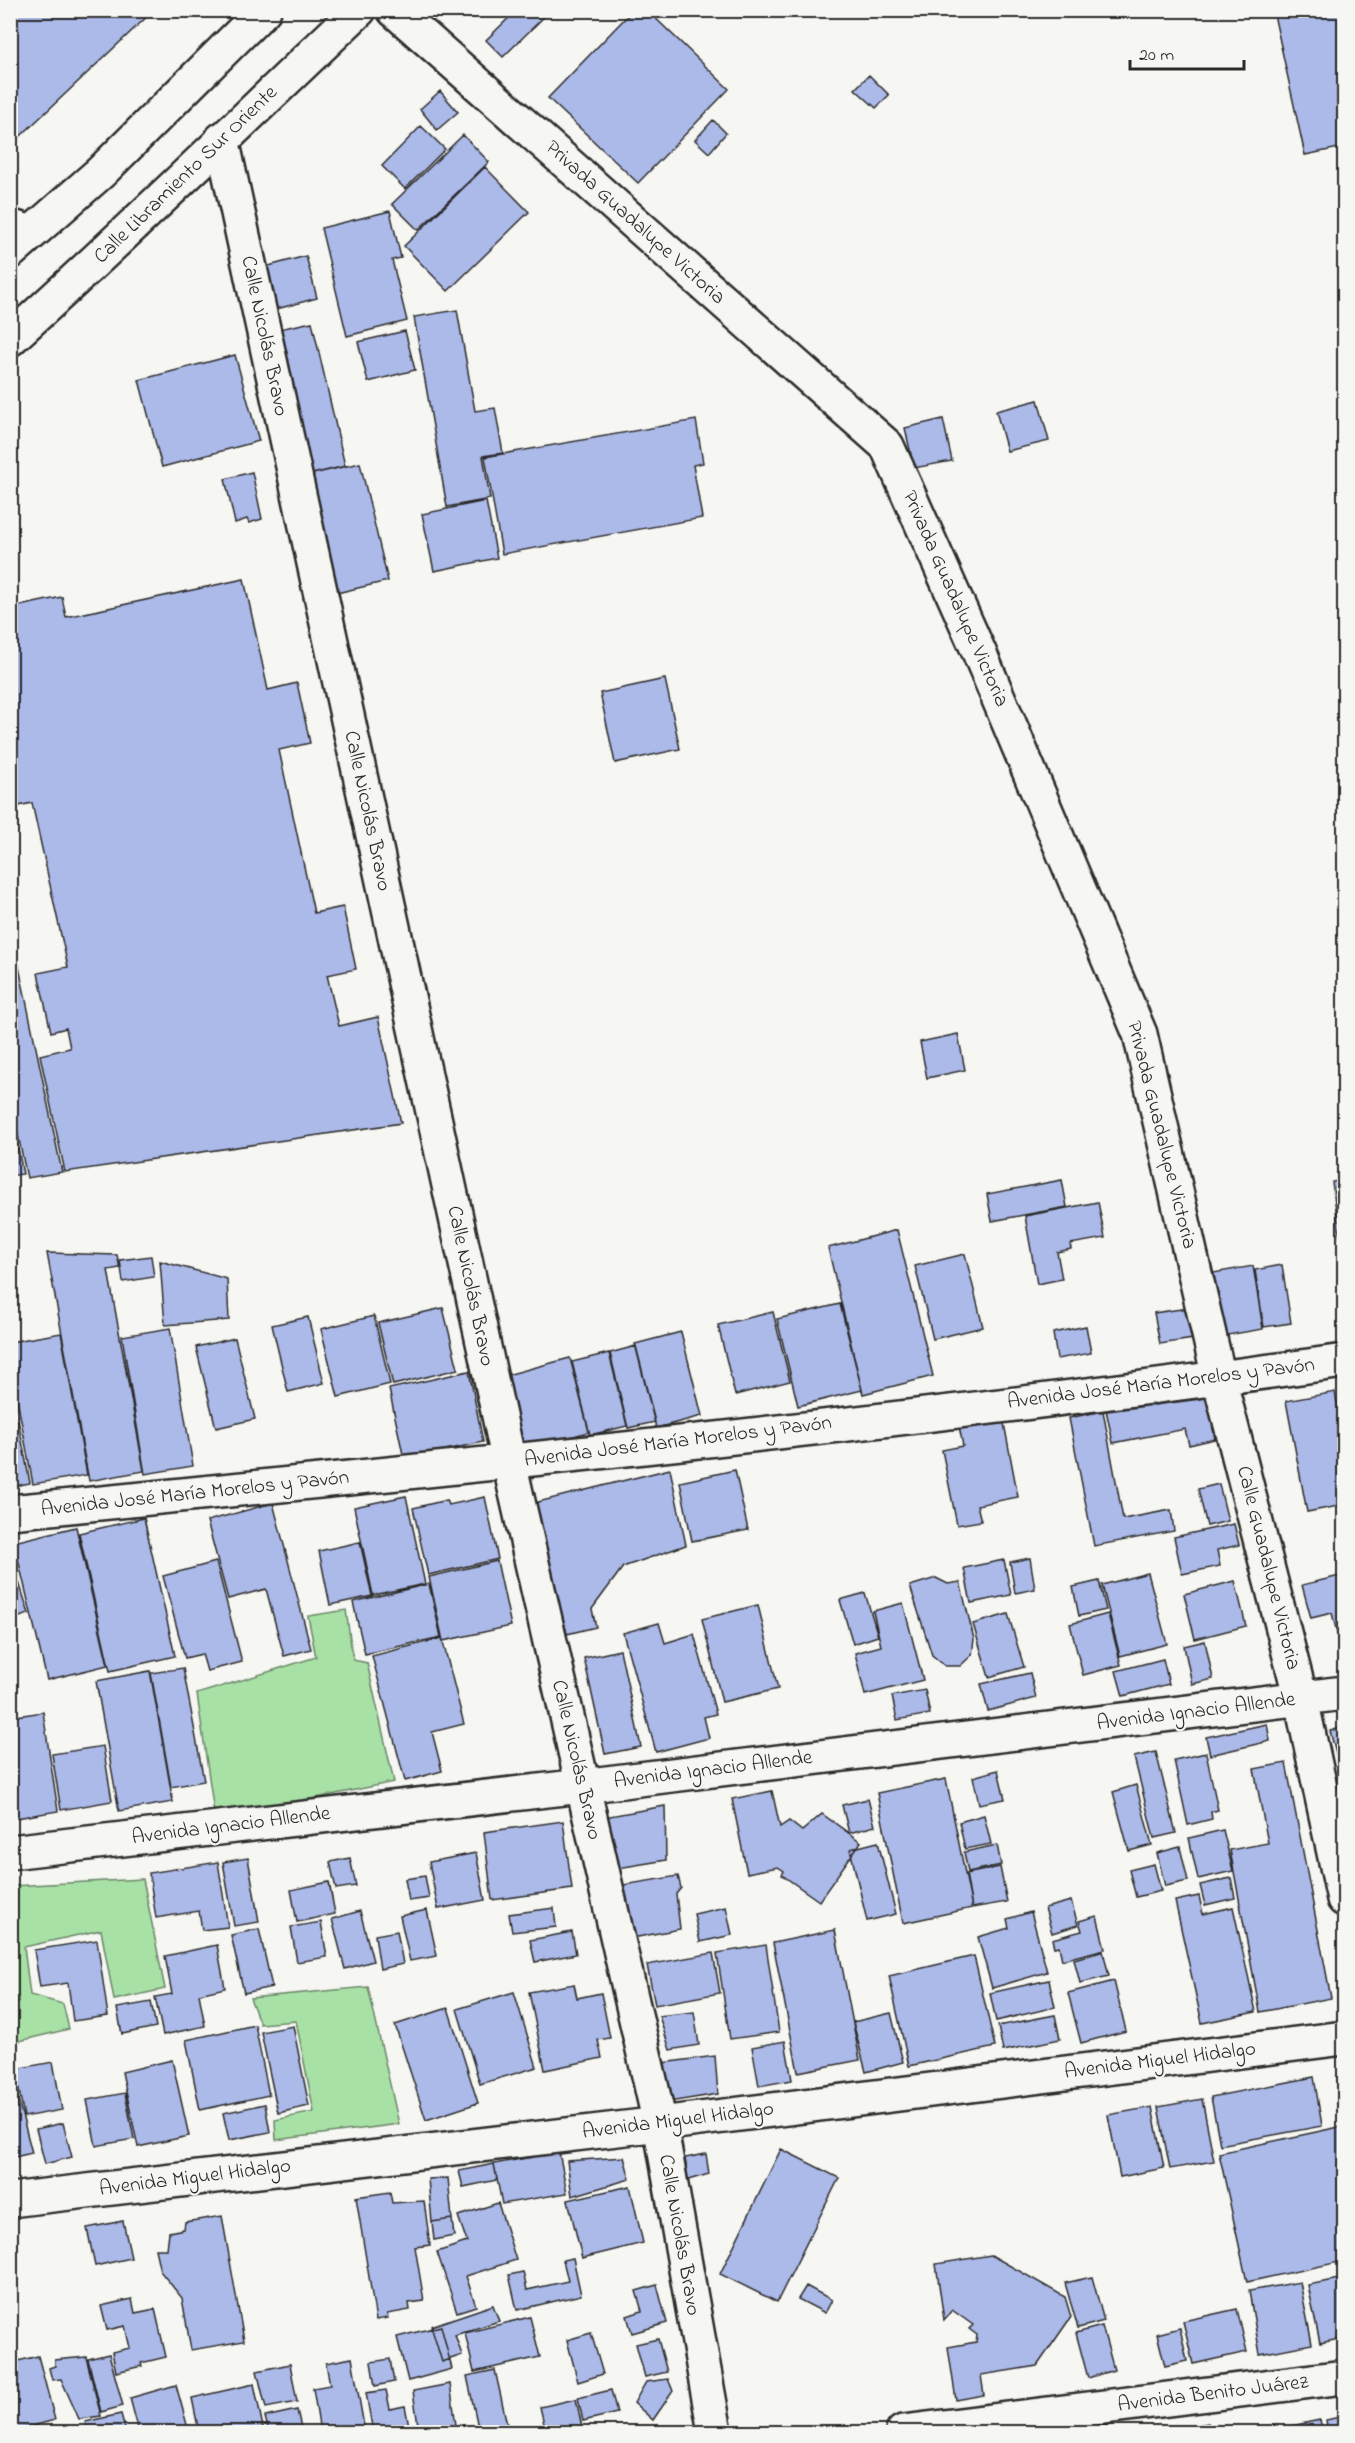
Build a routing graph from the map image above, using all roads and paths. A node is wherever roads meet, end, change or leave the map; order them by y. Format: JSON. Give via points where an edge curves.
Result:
{"nodes":[{"id":1,"x":264,"y":10,"type":"edge"},
{"id":2,"x":359,"y":10,"type":"edge"},
{"id":3,"x":394,"y":10,"type":"edge"},
{"id":4,"x":222,"y":139,"type":"junction"},
{"id":5,"x":23,"y":224,"type":"edge"},
{"id":6,"x":10,"y":252,"type":"edge"},
{"id":7,"x":10,"y":339,"type":"edge"},
{"id":8,"x":1344,"y":1360,"type":"edge"},
{"id":9,"x":1219,"y":1378,"type":"junction"},
{"id":10,"x":508,"y":1462,"type":"junction"},
{"id":11,"x":10,"y":1512,"type":"edge"},
{"id":12,"x":1344,"y":1693,"type":"edge"},
{"id":13,"x":1301,"y":1699,"type":"junction"},
{"id":14,"x":582,"y":1785,"type":"junction"},
{"id":15,"x":10,"y":1852,"type":"edge"},
{"id":16,"x":1344,"y":1899,"type":"edge"},
{"id":17,"x":1344,"y":2038,"type":"edge"},
{"id":18,"x":660,"y":2124,"type":"junction"},
{"id":19,"x":10,"y":2200,"type":"edge"},
{"id":20,"x":1344,"y":2377,"type":"edge"},
{"id":21,"x":715,"y":2433,"type":"edge"},
{"id":22,"x":903,"y":2433,"type":"edge"}],
"edges":[{"from":1,"to":5,"type":"street","via":[[101,172]]},
{"from":2,"to":4,"type":"street","name":"Calle Libramiento Sur Oriente"},
{"from":3,"to":9,"type":"street","name":"Privada Guadalupe Victoria","via":[[887,446],[984,663],[1140,1034]]},
{"from":4,"to":7,"type":"street","name":"Calle Libramiento Sur Oriente"},
{"from":4,"to":10,"type":"street","name":"Calle Nicolás Bravo"},
{"from":5,"to":6,"type":"street"},
{"from":8,"to":9,"type":"street","name":"Avenida José María Morelos y Pavón"},
{"from":9,"to":10,"type":"street","name":"Avenida José María Morelos y Pavón"},
{"from":9,"to":13,"type":"street","name":"Calle Guadalupe Victoria"},
{"from":10,"to":11,"type":"street","name":"Avenida José María Morelos y Pavón"},
{"from":10,"to":14,"type":"street","name":"Calle Nicolás Bravo"},
{"from":12,"to":13,"type":"street","name":"Avenida Ignacio Allende"},
{"from":13,"to":14,"type":"street","name":"Avenida Ignacio Allende"},
{"from":13,"to":16,"type":"street","name":"Calle Guadalupe Victoria"},
{"from":14,"to":15,"type":"street","name":"Avenida Ignacio Allende"},
{"from":14,"to":18,"type":"street","name":"Calle Nicolás Bravo"},
{"from":17,"to":18,"type":"street","name":"Avenida Miguel Hidalgo"},
{"from":18,"to":19,"type":"street","name":"Avenida Miguel Hidalgo"},
{"from":18,"to":21,"type":"street","name":"Calle Nicolás Bravo"},
{"from":20,"to":22,"type":"street","name":"Avenida Benito Juárez"}]}
